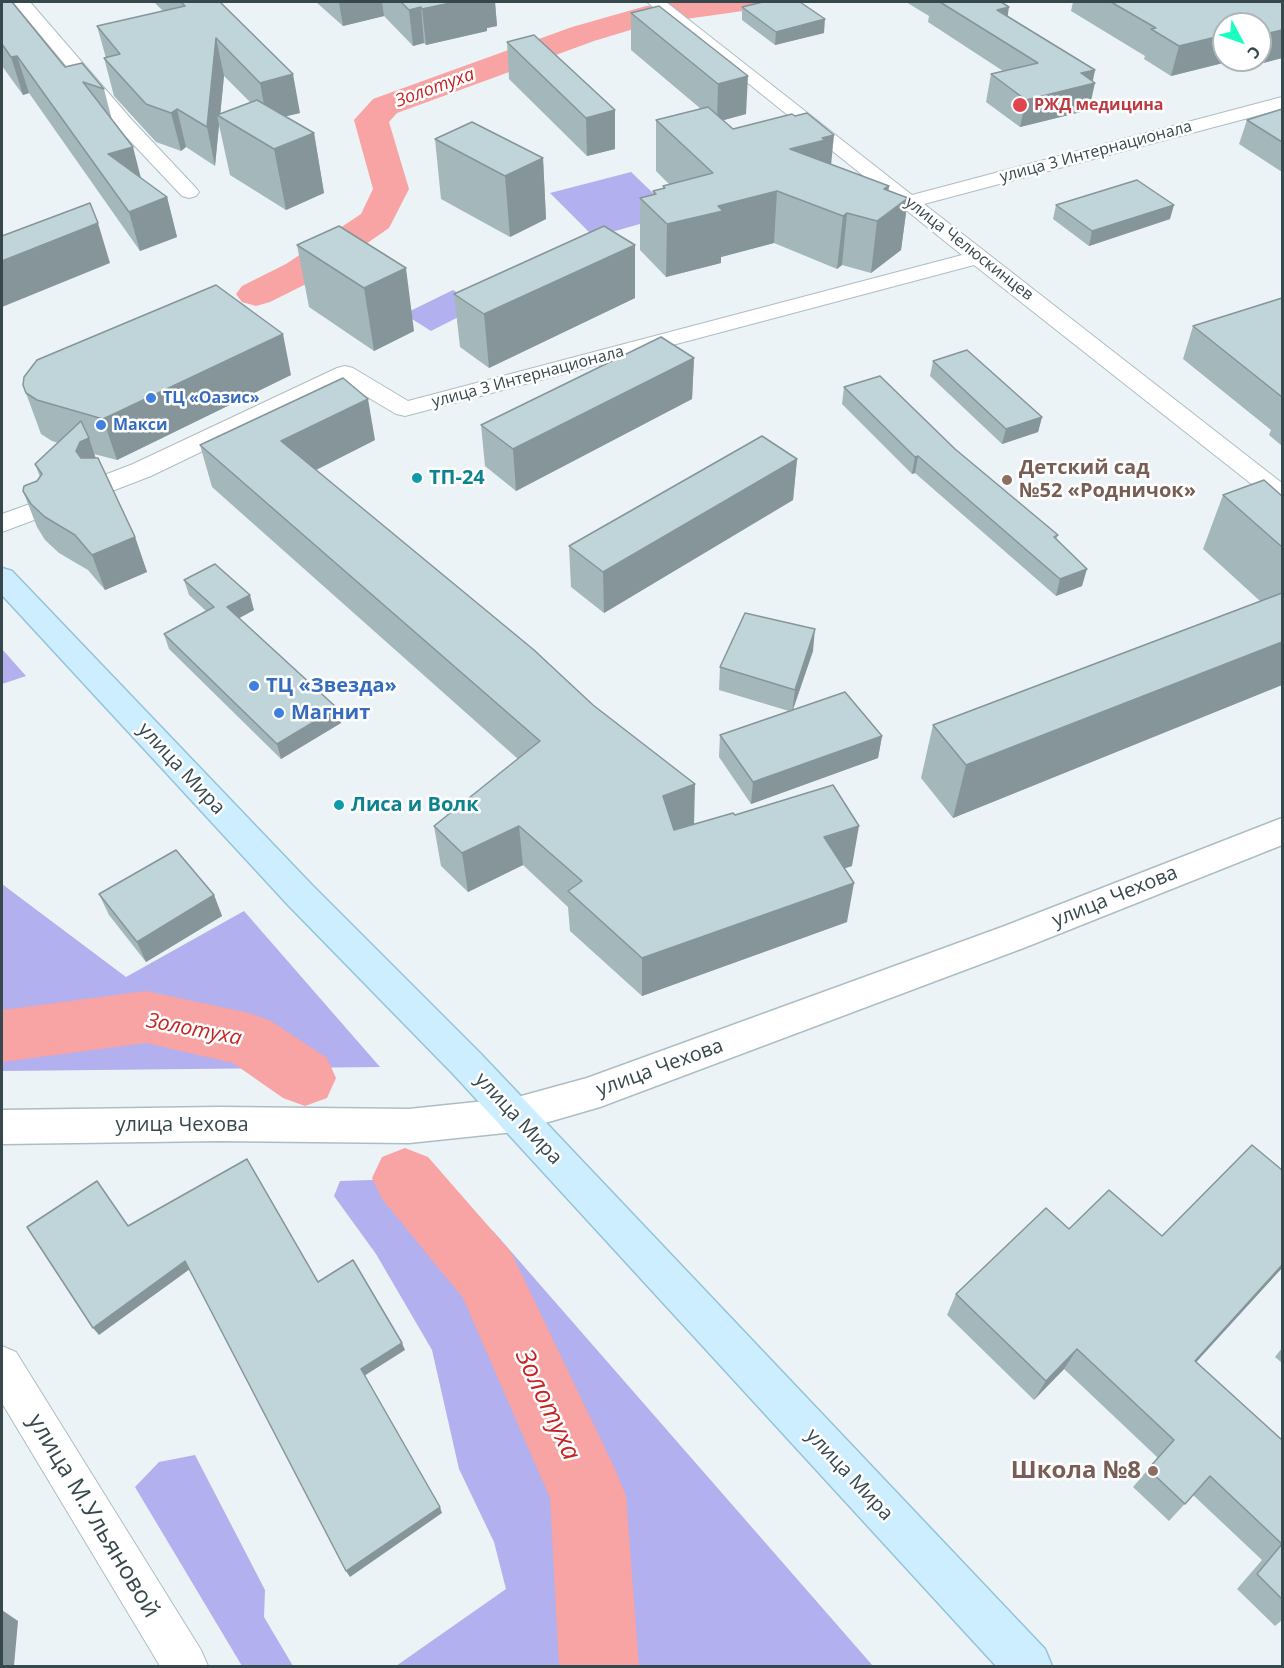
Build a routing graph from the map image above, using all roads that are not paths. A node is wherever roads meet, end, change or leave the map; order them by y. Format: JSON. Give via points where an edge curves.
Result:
{"nodes":[{"id":1,"x":21,"y":2,"type":"edge"},
{"id":2,"x":658,"y":3,"type":"edge"},
{"id":3,"x":1282,"y":103,"type":"edge"},
{"id":4,"x":189,"y":192,"type":"dead end"},
{"id":5,"x":909,"y":202,"type":"junction"},
{"id":6,"x":978,"y":257,"type":"junction"},
{"id":7,"x":103,"y":485,"type":"edge"},
{"id":8,"x":1282,"y":495,"type":"edge"},
{"id":9,"x":41,"y":508,"type":"edge"},
{"id":10,"x":2,"y":524,"type":"edge"},
{"id":11,"x":2,"y":578,"type":"edge"},
{"id":12,"x":1282,"y":831,"type":"edge"},
{"id":13,"x":514,"y":1115,"type":"junction"},
{"id":14,"x":2,"y":1127,"type":"edge"},
{"id":15,"x":2,"y":1366,"type":"edge"},
{"id":16,"x":185,"y":1666,"type":"edge"},
{"id":17,"x":1028,"y":1666,"type":"edge"}],
"edges":[{"from":1,"to":4,"type":"street"},
{"from":2,"to":5,"type":"street","name":"улица Челюскинцев"},
{"from":3,"to":5,"type":"street","name":"улица 3 Интернационала"},
{"from":5,"to":6,"type":"street","name":"улица Челюскинцев"},
{"from":6,"to":7,"type":"street","name":"улица 3 Интернационала","via":[[405,409],[345,373]]},
{"from":6,"to":8,"type":"street","name":"улица Челюскинцев"},
{"from":9,"to":10,"type":"street"},
{"from":11,"to":13,"type":"main road","name":"улица Мира","via":[[300,895]]},
{"from":12,"to":13,"type":"street","name":"улица Чехова","via":[[1014,937],[598,1091]]},
{"from":13,"to":14,"type":"street","name":"улица Чехова","via":[[409,1126]]},
{"from":13,"to":17,"type":"main road","name":"улица Мира"},
{"from":15,"to":16,"type":"street","name":"улица М.Ульяновой"}]}
